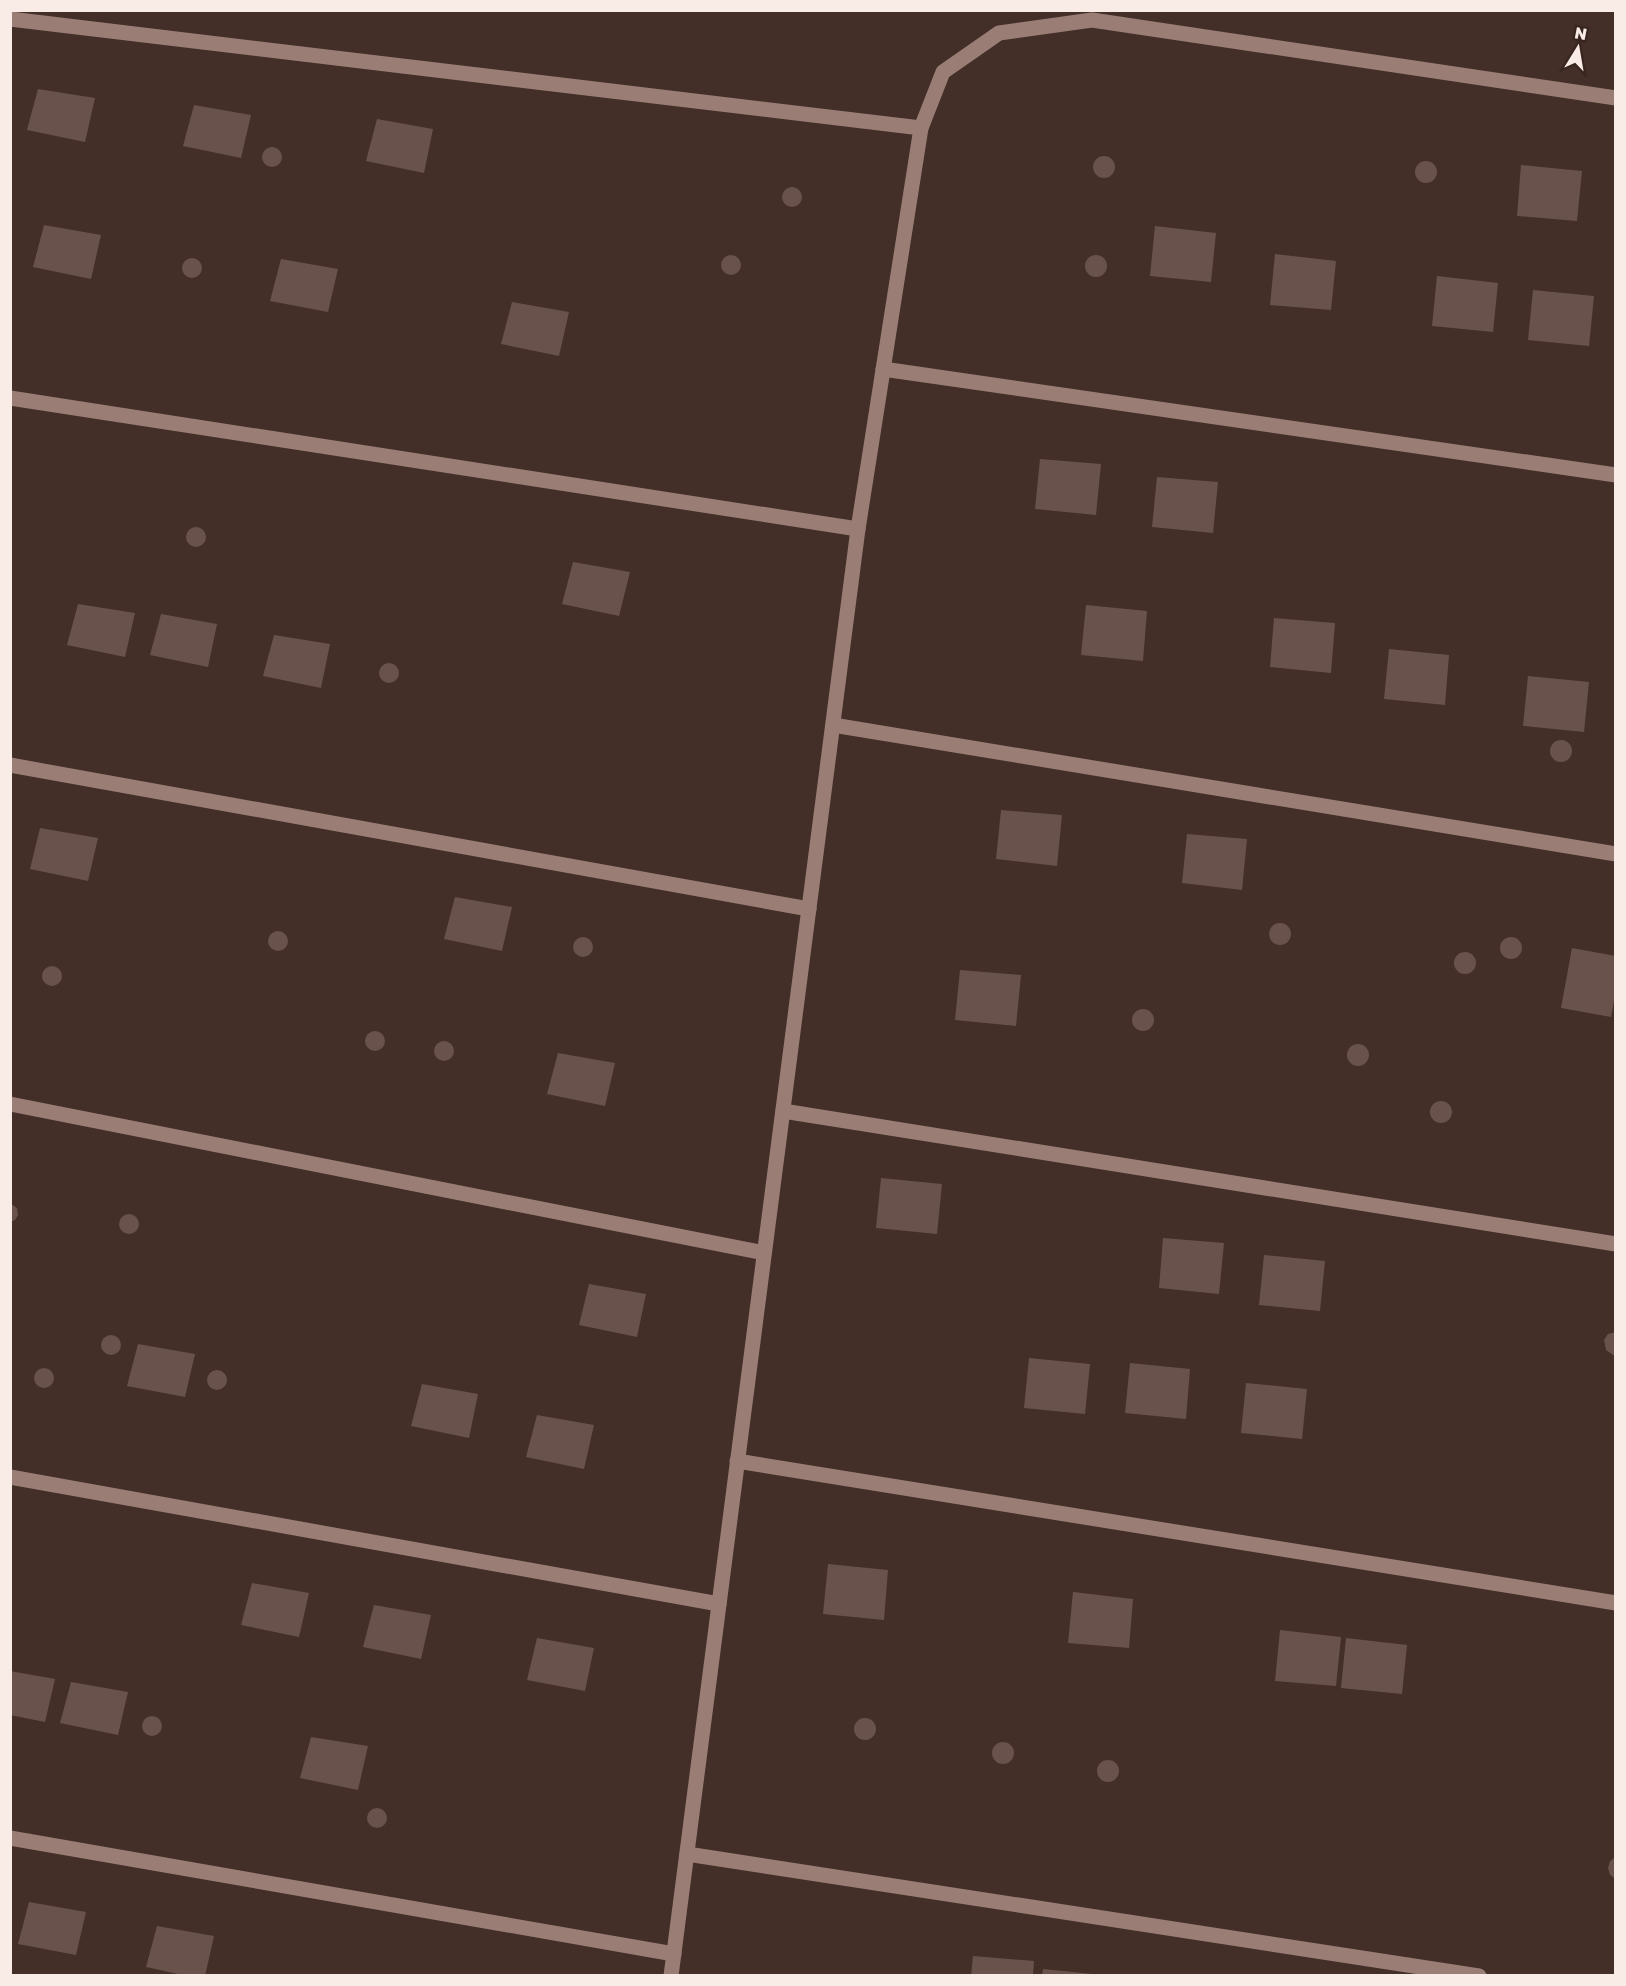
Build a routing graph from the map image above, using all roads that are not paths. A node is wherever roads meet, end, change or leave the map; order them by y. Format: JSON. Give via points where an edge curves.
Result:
{"nodes":[{"id":1,"x":10,"y":19,"type":"edge"},
{"id":2,"x":1616,"y":98,"type":"edge"},
{"id":3,"x":921,"y":128,"type":"junction"},
{"id":4,"x":883,"y":369,"type":"junction"},
{"id":5,"x":10,"y":398,"type":"edge"},
{"id":6,"x":1616,"y":475,"type":"edge"},
{"id":7,"x":858,"y":529,"type":"junction"},
{"id":8,"x":833,"y":725,"type":"junction"},
{"id":9,"x":10,"y":765,"type":"edge"},
{"id":10,"x":1616,"y":854,"type":"edge"},
{"id":11,"x":809,"y":909,"type":"junction"},
{"id":12,"x":10,"y":1104,"type":"edge"},
{"id":13,"x":783,"y":1111,"type":"junction"},
{"id":14,"x":1616,"y":1244,"type":"edge"},
{"id":15,"x":765,"y":1253,"type":"junction"},
{"id":16,"x":737,"y":1461,"type":"junction"},
{"id":17,"x":10,"y":1477,"type":"edge"},
{"id":18,"x":1616,"y":1603,"type":"edge"},
{"id":19,"x":719,"y":1604,"type":"junction"},
{"id":20,"x":10,"y":1838,"type":"edge"},
{"id":21,"x":687,"y":1854,"type":"junction"},
{"id":22,"x":674,"y":1954,"type":"junction"},
{"id":23,"x":671,"y":1976,"type":"edge"},
{"id":24,"x":1479,"y":1976,"type":"edge"}],
"edges":[{"from":1,"to":3,"type":"street"},
{"from":2,"to":3,"type":"street","via":[[1092,20],[999,33],[944,72]]},
{"from":3,"to":4,"type":"street"},
{"from":4,"to":6,"type":"street"},
{"from":4,"to":7,"type":"street"},
{"from":5,"to":7,"type":"street"},
{"from":7,"to":8,"type":"street"},
{"from":8,"to":10,"type":"street"},
{"from":8,"to":11,"type":"street"},
{"from":9,"to":11,"type":"street"},
{"from":11,"to":13,"type":"street"},
{"from":12,"to":15,"type":"street"},
{"from":13,"to":14,"type":"street"},
{"from":13,"to":15,"type":"street"},
{"from":15,"to":16,"type":"street"},
{"from":16,"to":18,"type":"street"},
{"from":16,"to":19,"type":"street"},
{"from":17,"to":19,"type":"street"},
{"from":19,"to":21,"type":"street"},
{"from":20,"to":22,"type":"street"},
{"from":21,"to":22,"type":"street"},
{"from":21,"to":24,"type":"street"},
{"from":22,"to":23,"type":"street"}]}
